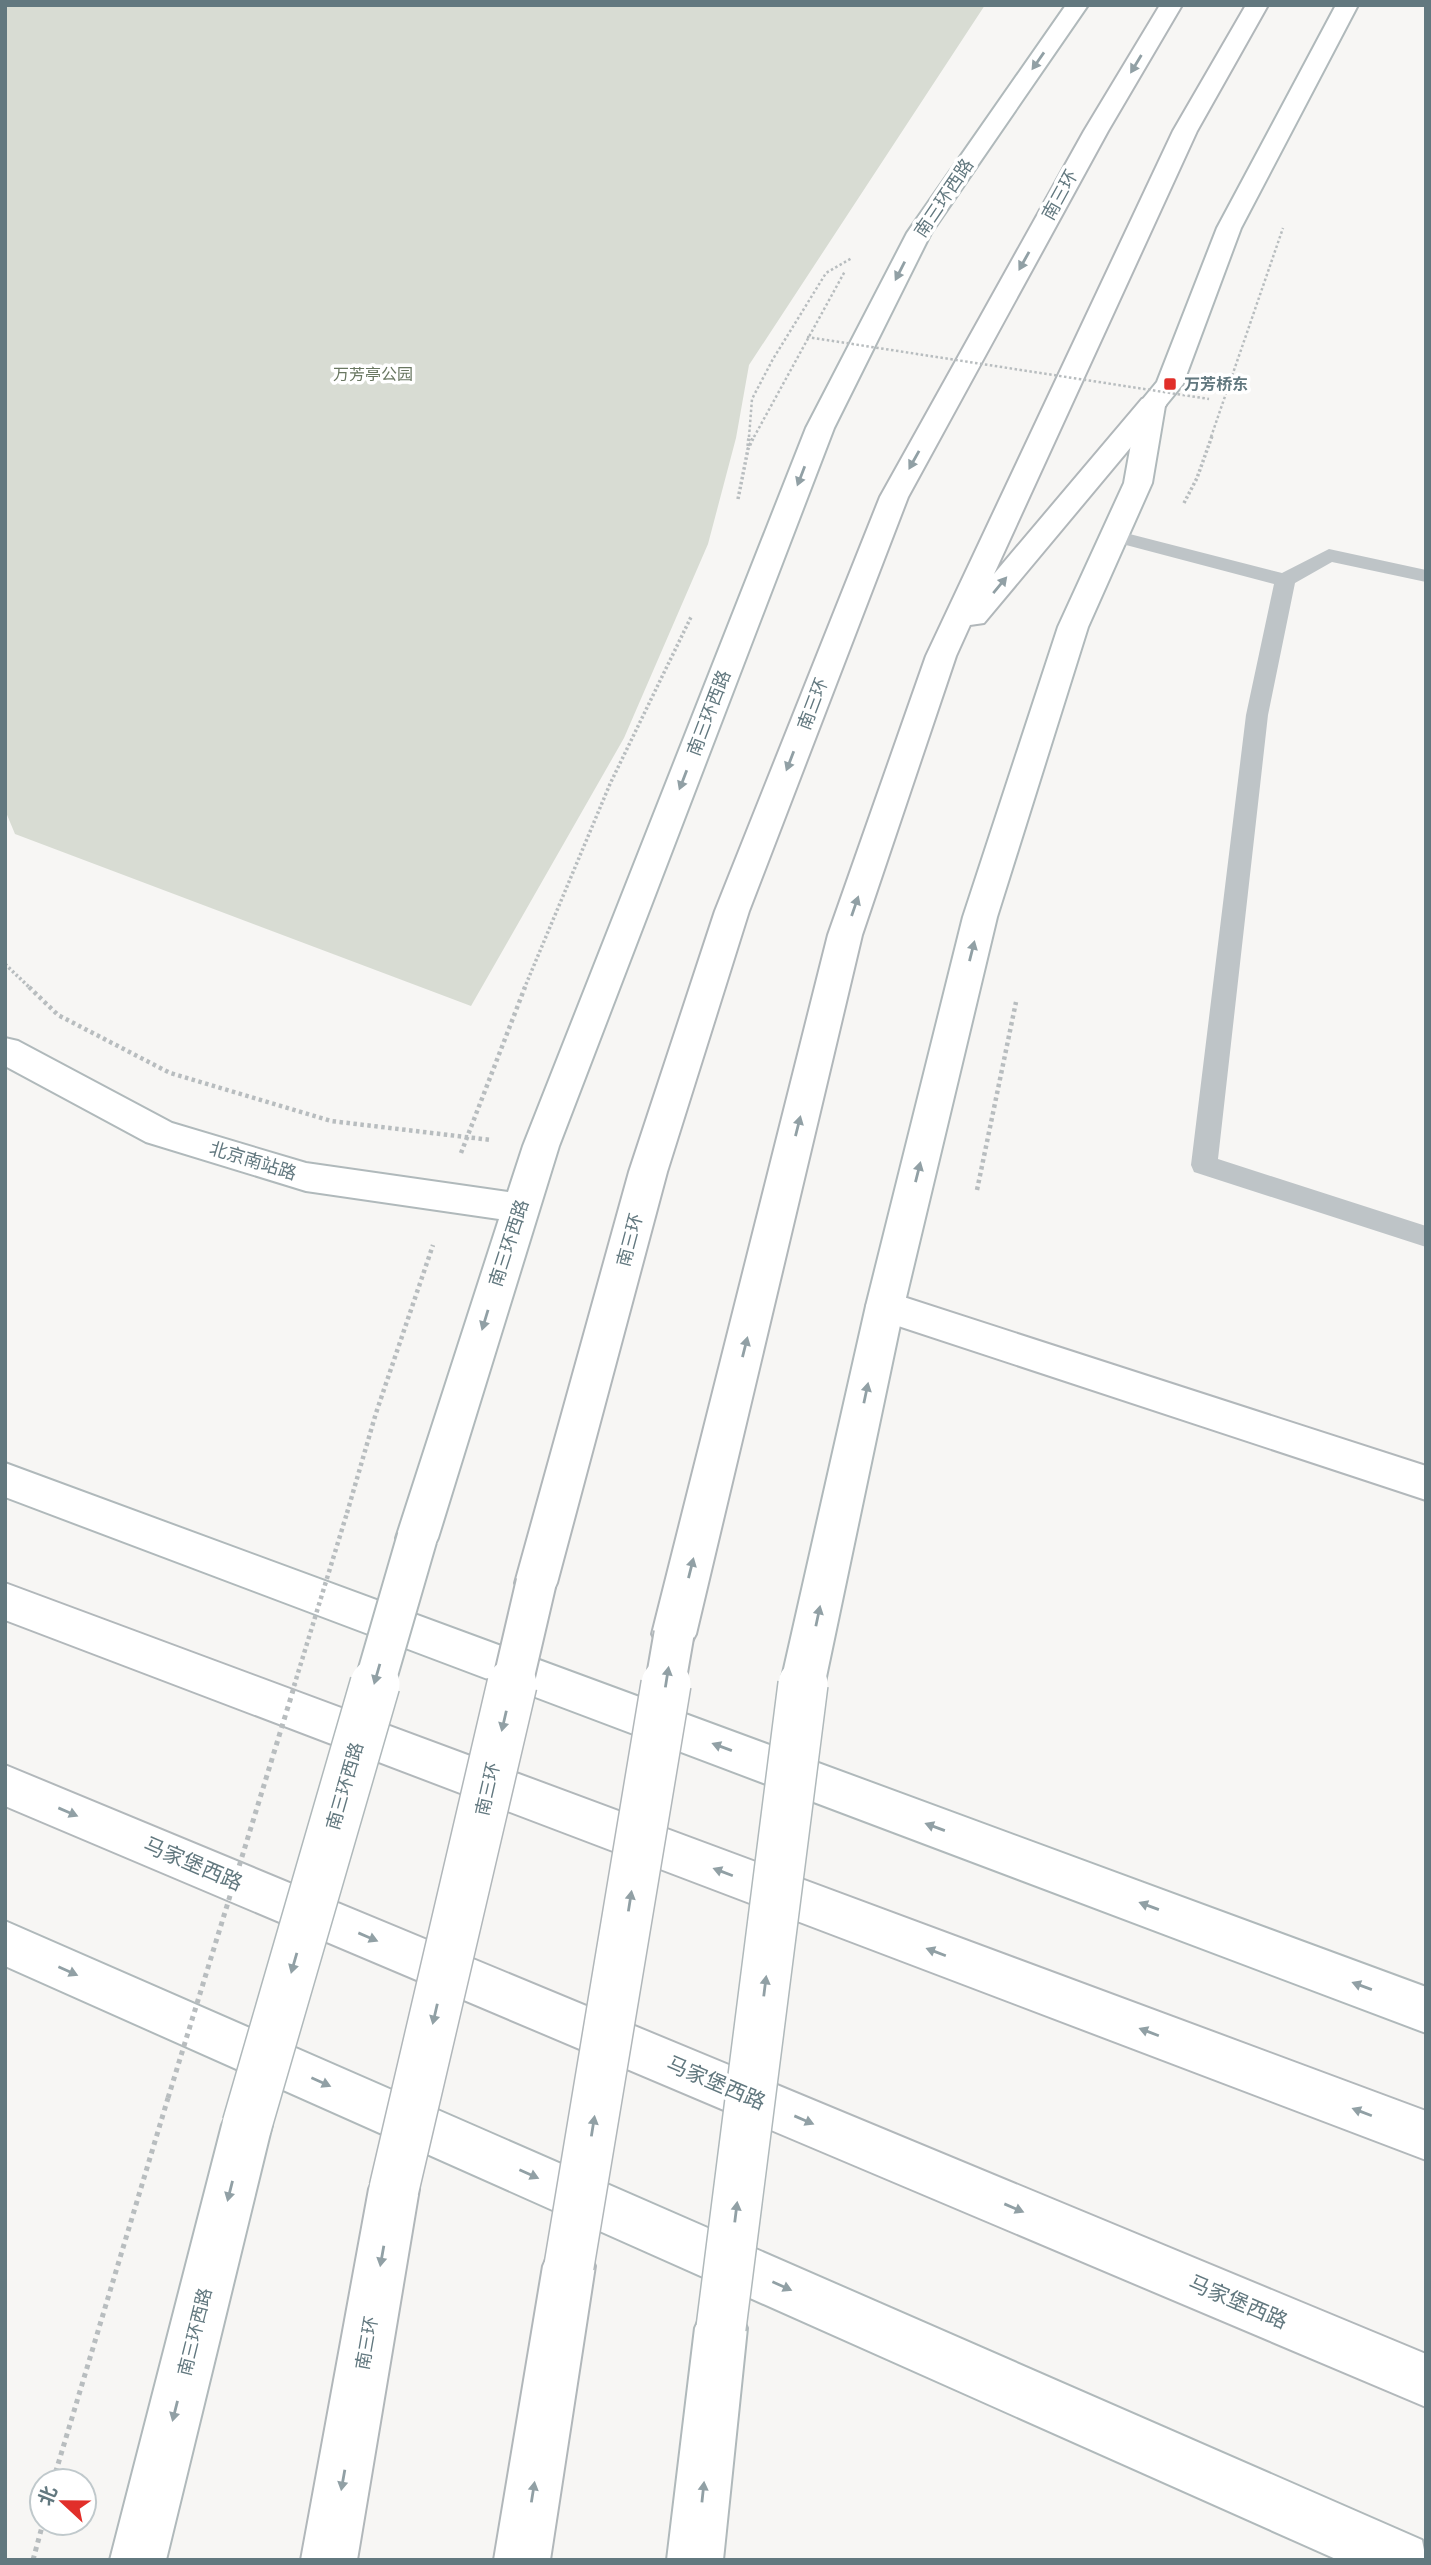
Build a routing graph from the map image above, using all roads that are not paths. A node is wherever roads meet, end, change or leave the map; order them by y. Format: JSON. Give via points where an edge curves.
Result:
{"nodes":[{"id":1,"x":1077,"y":5,"type":"edge"},
{"id":2,"x":1171,"y":5,"type":"edge"},
{"id":3,"x":1257,"y":5,"type":"edge"},
{"id":4,"x":1347,"y":5,"type":"edge"},
{"id":5,"x":1152,"y":405,"type":"junction"},
{"id":6,"x":1114,"y":536,"type":"junction"},
{"id":7,"x":1426,"y":576,"type":"edge"},
{"id":8,"x":1285,"y":580,"type":"junction"},
{"id":9,"x":941,"y":656,"type":"junction"},
{"id":10,"x":5,"y":1050,"type":"edge"},
{"id":11,"x":521,"y":1208,"type":"junction"},
{"id":12,"x":1426,"y":1237,"type":"edge"},
{"id":13,"x":885,"y":1306,"type":"junction"},
{"id":14,"x":5,"y":1480,"type":"edge"},
{"id":15,"x":1426,"y":1483,"type":"edge"},
{"id":16,"x":5,"y":1601,"type":"edge"},
{"id":17,"x":5,"y":1785,"type":"edge"},
{"id":18,"x":5,"y":1943,"type":"edge"},
{"id":19,"x":1426,"y":2010,"type":"edge"},
{"id":20,"x":1426,"y":2136,"type":"edge"},
{"id":21,"x":1426,"y":2381,"type":"edge"},
{"id":22,"x":138,"y":2560,"type":"edge"},
{"id":23,"x":329,"y":2560,"type":"edge"},
{"id":24,"x":522,"y":2560,"type":"edge"},
{"id":25,"x":695,"y":2560,"type":"edge"},
{"id":26,"x":1402,"y":2560,"type":"edge"}],
"edges":[{"from":1,"to":11,"type":"main road","name":"南三环西路","one_way":true,"via":[[919,233],[820,428],[541,1146]]},
{"from":2,"to":23,"type":"main road","name":"南三环","one_way":true,"bridge":true,"via":[[894,496],[732,911],[648,1172],[536,1583],[394,2189]]},
{"from":3,"to":9,"type":"main road","via":[[1185,131]]},
{"from":4,"to":5,"type":"main road","via":[[1229,228],[1170,384]]},
{"from":5,"to":6,"type":"main road","via":[[1138,483]]},
{"from":9,"to":5,"type":"main road","one_way":true},
{"from":6,"to":8,"type":"lane"},
{"from":13,"to":6,"type":"main road","one_way":true,"via":[[980,917],[1073,627]]},
{"from":7,"to":8,"type":"lane","via":[[1329,555]]},
{"from":8,"to":12,"type":"lane","via":[[1256,715],[1204,1165]]},
{"from":24,"to":9,"type":"main road","one_way":true,"bridge":true,"via":[[674,1634],[845,934]]},
{"from":10,"to":11,"type":"main road","name":"北京南站路","via":[[159,1133],[306,1177]]},
{"from":11,"to":22,"type":"main road","name":"南三环西路","one_way":true,"bridge":true,"via":[[417,1538],[247,2125]]},
{"from":13,"to":15,"type":"main road"},
{"from":25,"to":13,"type":"main road","one_way":true,"bridge":true,"via":[[803,1682]]},
{"from":19,"to":14,"type":"main road","one_way":true},
{"from":20,"to":16,"type":"main road","one_way":true},
{"from":17,"to":21,"type":"main road","name":"马家堡西路","one_way":true},
{"from":18,"to":26,"type":"main road","one_way":true}]}
